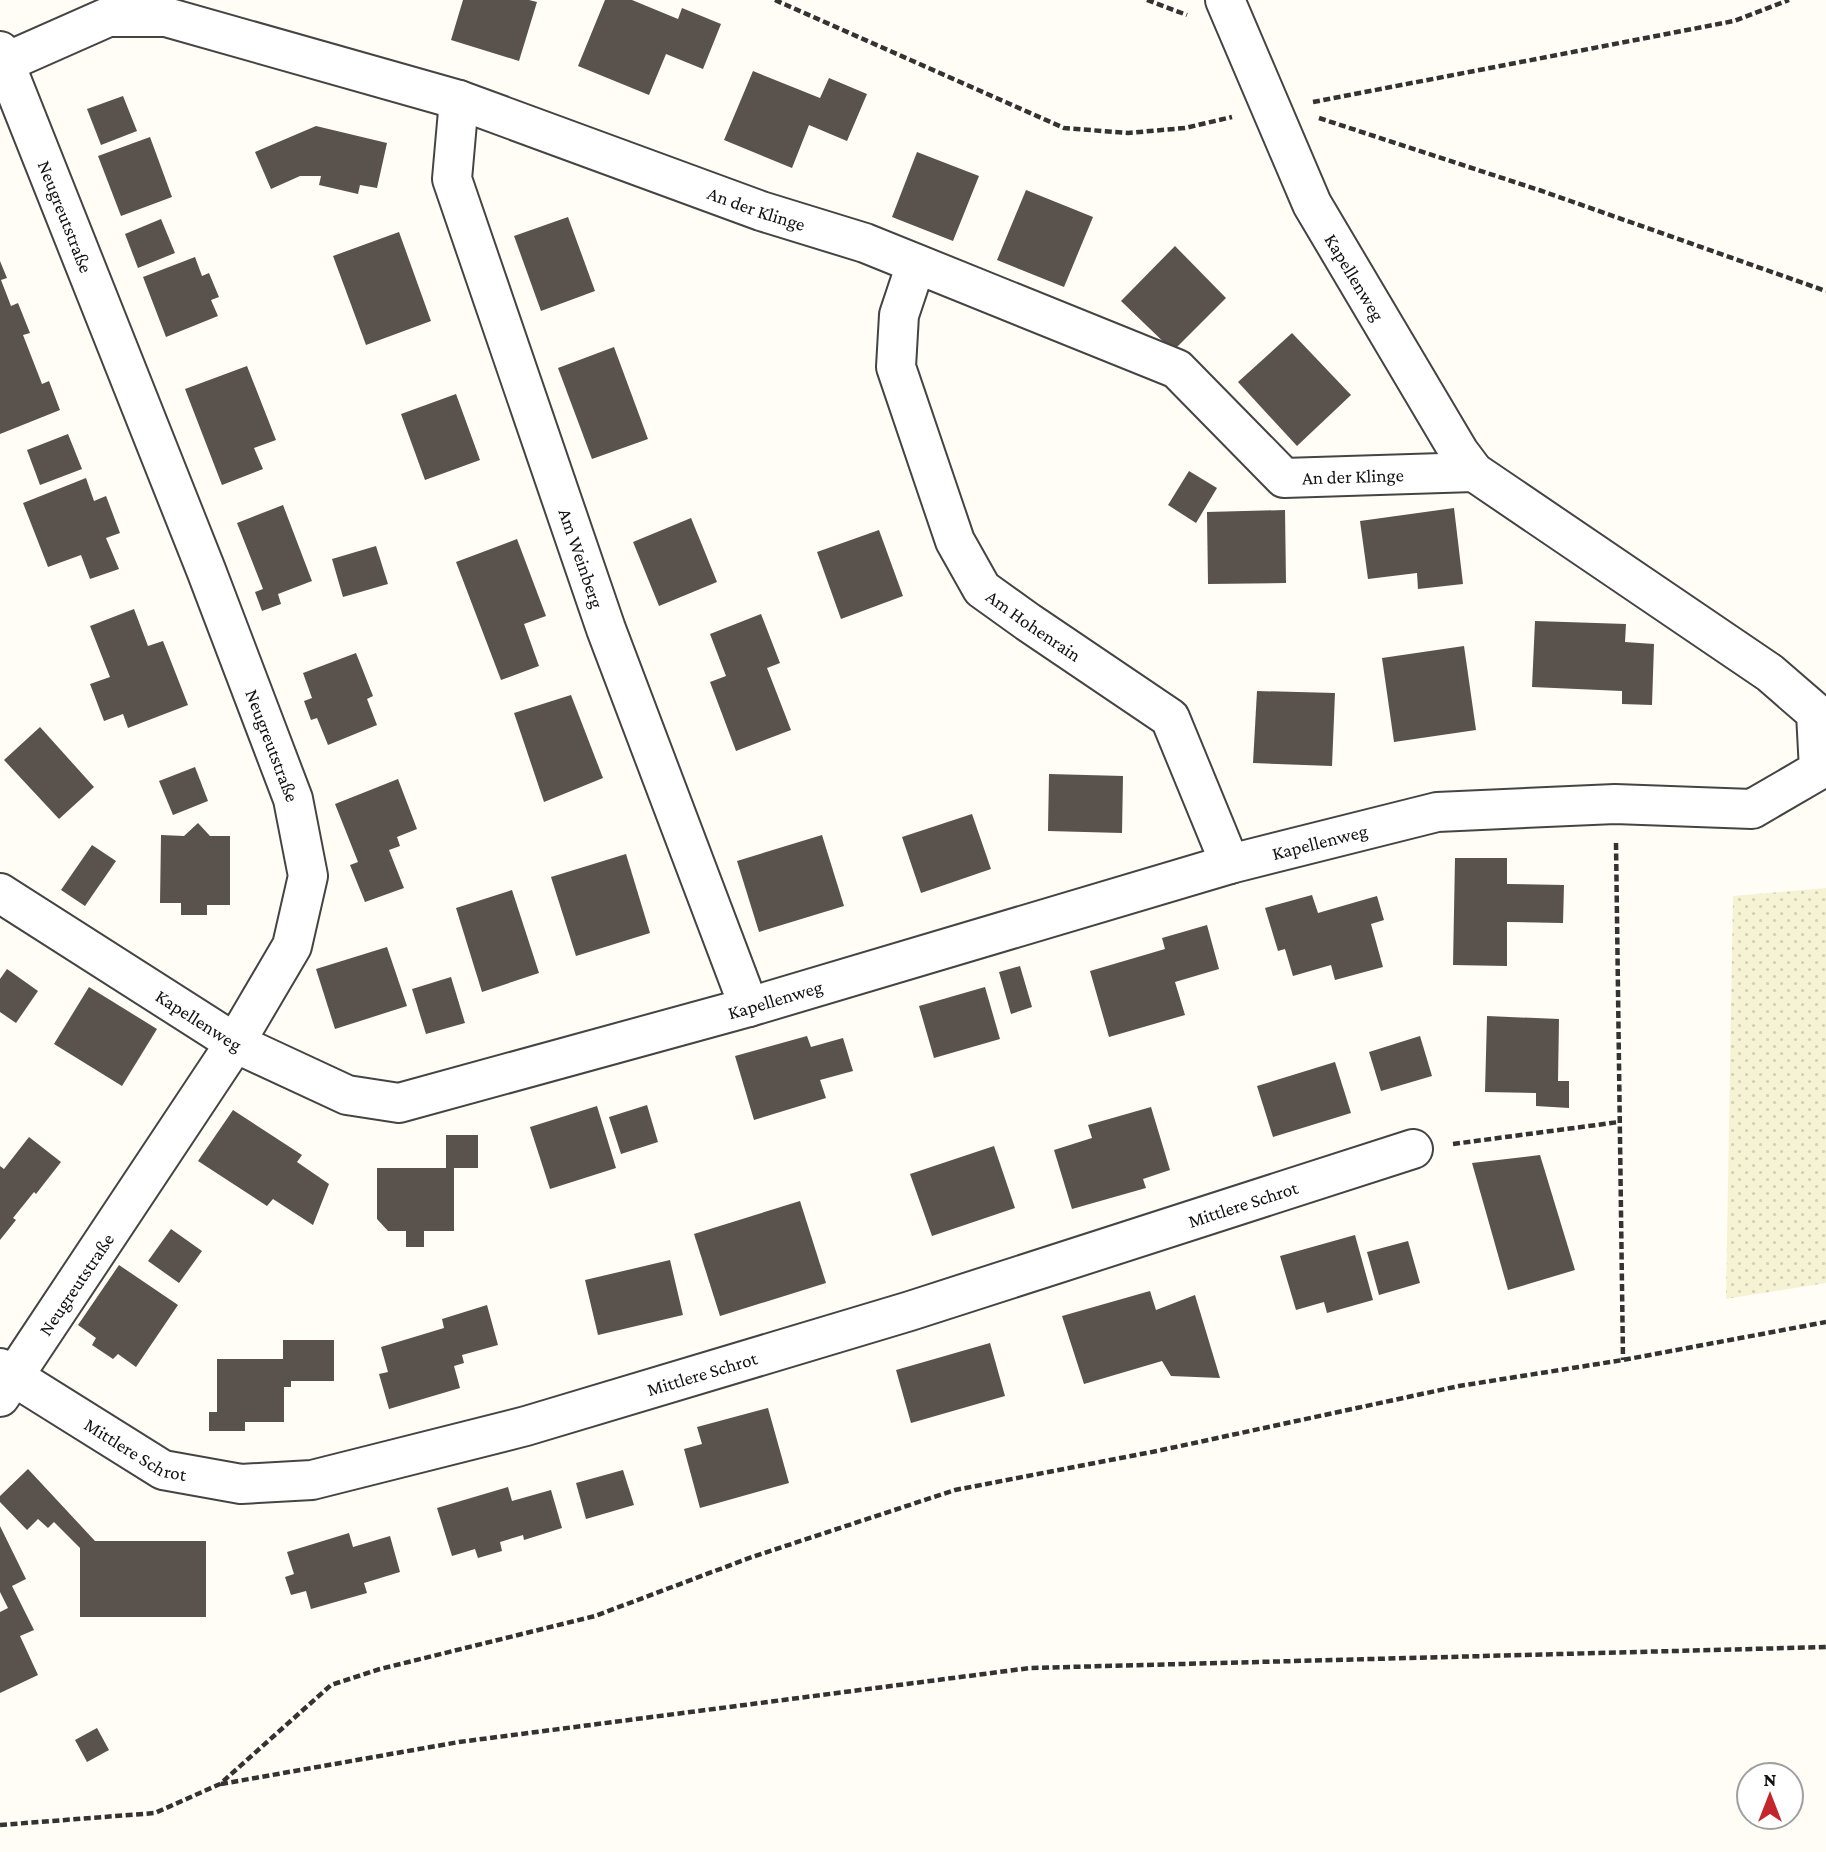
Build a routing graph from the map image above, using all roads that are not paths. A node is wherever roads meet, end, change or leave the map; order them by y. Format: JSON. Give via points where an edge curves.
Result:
{"nodes":[{"id":1,"x":1225,"y":0,"type":"edge"},
{"id":2,"x":2,"y":57,"type":"edge"},
{"id":3,"x":459,"y":100,"type":"junction"},
{"id":4,"x":916,"y":264,"type":"junction"},
{"id":5,"x":1474,"y":472,"type":"junction"},
{"id":6,"x":1230,"y":864,"type":"junction"},
{"id":7,"x":0,"y":893,"type":"edge"},
{"id":8,"x":748,"y":1007,"type":"junction"},
{"id":9,"x":235,"y":1043,"type":"junction"},
{"id":10,"x":1413,"y":1149,"type":"road end"},
{"id":11,"x":5,"y":1381,"type":"edge"}],
"edges":[{"from":1,"to":5,"type":"street","name":"Kapellenweg","via":[[1277,105],[1312,204]]},
{"from":2,"to":3,"type":"street","name":"An der Klinge","via":[[108,17],[166,17]]},
{"from":2,"to":9,"type":"street","name":"Neugreutstraße","via":[[293,799],[308,876],[292,946]]},
{"from":3,"to":4,"type":"street","name":"An der Klinge"},
{"from":3,"to":8,"type":"street","name":"Am Weinberg","via":[[452,179],[606,629]]},
{"from":4,"to":5,"type":"street","name":"An der Klinge","via":[[1177,369],[1284,478]]},
{"from":4,"to":6,"type":"street","name":"Am Hohenrain","via":[[899,315],[896,367],[955,541],[982,589],[1170,718]]},
{"from":5,"to":6,"type":"street","name":"Kapellenweg","via":[[1770,673],[1816,713],[1819,770],[1752,809],[1615,804],[1437,812]]},
{"from":6,"to":8,"type":"street","name":"Kapellenweg"},
{"from":7,"to":9,"type":"street","name":"Kapellenweg"},
{"from":8,"to":9,"type":"street","name":"Kapellenweg","via":[[399,1103],[347,1096]]},
{"from":9,"to":11,"type":"street","name":"Neugreutstraße"},
{"from":10,"to":11,"type":"street","name":"Mittlere Schrot","via":[[897,1315],[526,1426],[312,1480],[241,1484],[163,1470]]}]}
